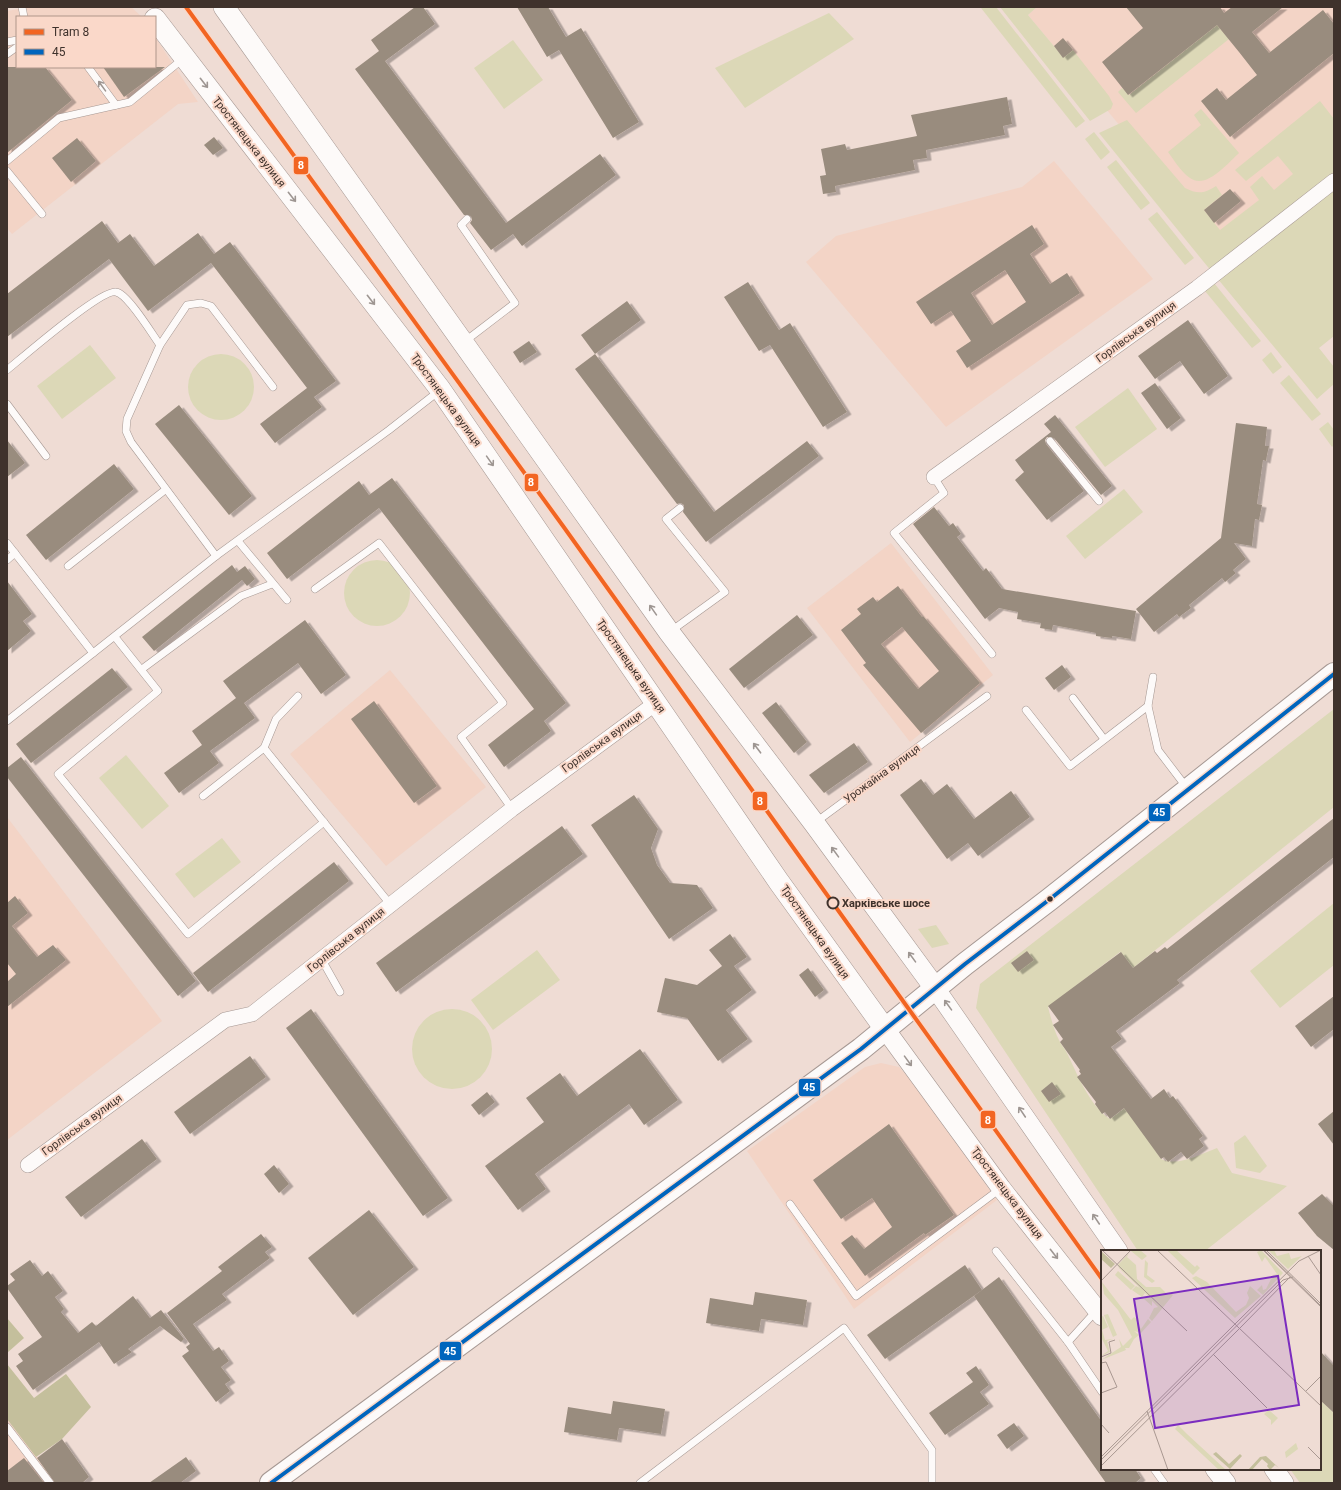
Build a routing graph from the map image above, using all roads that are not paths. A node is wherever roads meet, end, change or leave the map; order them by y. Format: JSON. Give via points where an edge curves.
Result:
{"nodes":[{"id":1,"x":146,"y":7,"type":"edge"},
{"id":2,"x":224,"y":7,"type":"edge"},
{"id":3,"x":153,"y":16,"type":"edge"},
{"id":4,"x":156,"y":21,"type":"edge"},
{"id":5,"x":16,"y":48,"type":"edge"},
{"id":6,"x":7,"y":54,"type":"edge"},
{"id":7,"x":184,"y":58,"type":"junction"},
{"id":8,"x":89,"y":68,"type":"edge"},
{"id":9,"x":116,"y":105,"type":"junction"},
{"id":10,"x":7,"y":161,"type":"edge"},
{"id":11,"x":7,"y":171,"type":"edge"},
{"id":12,"x":1334,"y":181,"type":"edge"},
{"id":13,"x":42,"y":214,"type":"dead end"},
{"id":14,"x":467,"y":219,"type":"dead end"},
{"id":15,"x":463,"y":342,"type":"junction"},
{"id":16,"x":160,"y":345,"type":"junction"},
{"id":17,"x":7,"y":370,"type":"edge"},
{"id":18,"x":273,"y":387,"type":"dead end"},
{"id":19,"x":440,"y":389,"type":"junction"},
{"id":20,"x":7,"y":404,"type":"edge"},
{"id":21,"x":1050,"y":441,"type":"dead end"},
{"id":22,"x":46,"y":456,"type":"dead end"},
{"id":23,"x":934,"y":477,"type":"joint"},
{"id":24,"x":165,"y":490,"type":"junction"},
{"id":25,"x":1099,"y":501,"type":"dead end"},
{"id":26,"x":680,"y":508,"type":"dead end"},
{"id":27,"x":238,"y":541,"type":"junction"},
{"id":28,"x":7,"y":543,"type":"edge"},
{"id":29,"x":15,"y":553,"type":"junction"},
{"id":30,"x":216,"y":556,"type":"junction"},
{"id":31,"x":7,"y":560,"type":"edge"},
{"id":32,"x":68,"y":566,"type":"dead end"},
{"id":33,"x":272,"y":584,"type":"junction"},
{"id":34,"x":315,"y":589,"type":"dead end"},
{"id":35,"x":287,"y":600,"type":"dead end"},
{"id":36,"x":669,"y":632,"type":"junction"},
{"id":37,"x":115,"y":636,"type":"junction"},
{"id":38,"x":93,"y":653,"type":"junction"},
{"id":39,"x":992,"y":654,"type":"dead end"},
{"id":40,"x":142,"y":670,"type":"junction"},
{"id":41,"x":1334,"y":674,"type":"edge"},
{"id":42,"x":1152,"y":677,"type":"dead end"},
{"id":43,"x":298,"y":696,"type":"dead end"},
{"id":44,"x":988,"y":696,"type":"dead end"},
{"id":45,"x":1073,"y":698,"type":"dead end"},
{"id":46,"x":656,"y":703,"type":"junction"},
{"id":47,"x":1148,"y":706,"type":"junction"},
{"id":48,"x":1026,"y":710,"type":"dead end"},
{"id":49,"x":7,"y":721,"type":"edge"},
{"id":50,"x":1104,"y":739,"type":"junction"},
{"id":51,"x":264,"y":748,"type":"junction"},
{"id":52,"x":1188,"y":790,"type":"junction"},
{"id":53,"x":203,"y":796,"type":"dead end"},
{"id":54,"x":512,"y":809,"type":"junction"},
{"id":55,"x":324,"y":822,"type":"junction"},
{"id":56,"x":814,"y":823,"type":"junction"},
{"id":57,"x":390,"y":904,"type":"junction"},
{"id":58,"x":322,"y":960,"type":"junction"},
{"id":59,"x":935,"y":988,"type":"junction"},
{"id":60,"x":340,"y":992,"type":"dead end"},
{"id":61,"x":885,"y":1029,"type":"junction"},
{"id":62,"x":28,"y":1165,"type":"dead end"},
{"id":63,"x":1002,"y":1188,"type":"junction"},
{"id":64,"x":790,"y":1204,"type":"dead end"},
{"id":65,"x":1117,"y":1250,"type":"edge"},
{"id":66,"x":996,"y":1251,"type":"dead end"},
{"id":67,"x":1100,"y":1312,"type":"edge"},
{"id":68,"x":1068,"y":1342,"type":"junction"},
{"id":69,"x":1101,"y":1391,"type":"edge"},
{"id":70,"x":7,"y":1427,"type":"edge"},
{"id":71,"x":1155,"y":1470,"type":"edge"},
{"id":72,"x":1216,"y":1470,"type":"edge"},
{"id":73,"x":1275,"y":1470,"type":"edge"},
{"id":74,"x":50,"y":1483,"type":"edge"},
{"id":75,"x":271,"y":1483,"type":"edge"},
{"id":76,"x":640,"y":1483,"type":"edge"},
{"id":77,"x":932,"y":1483,"type":"edge"},
{"id":78,"x":1164,"y":1483,"type":"edge"},
{"id":79,"x":1226,"y":1483,"type":"edge"},
{"id":80,"x":1284,"y":1483,"type":"edge"}],
"edges":[{"from":1,"to":3,"type":"main road","name":"Тростянецька вулиця"},
{"from":2,"to":15,"type":"main road"},
{"from":4,"to":7,"type":"main road","name":"Тростянецька вулиця"},
{"from":5,"to":6,"type":"lane"},
{"from":7,"to":9,"type":"lane","via":[[130,102]]},
{"from":7,"to":19,"type":"main road","name":"Тростянецька вулиця","one_way":true},
{"from":9,"to":8,"type":"lane","one_way":true},
{"from":9,"to":10,"type":"lane","via":[[60,118]]},
{"from":11,"to":13,"type":"lane"},
{"from":12,"to":23,"type":"street","name":"Горлівська вулиця","via":[[1197,288]]},
{"from":14,"to":15,"type":"lane","via":[[461,225],[515,303]]},
{"from":36,"to":15,"type":"main road","one_way":true},
{"from":16,"to":17,"type":"lane","via":[[124,296],[115,292],[106,294],[88,305]]},
{"from":16,"to":18,"type":"lane","via":[[187,305],[201,303],[211,306]]},
{"from":16,"to":24,"type":"lane","via":[[127,419],[126,431]]},
{"from":19,"to":27,"type":"lane","via":[[389,430]]},
{"from":19,"to":46,"type":"main road","name":"Тростянецька вулиця","one_way":true},
{"from":20,"to":22,"type":"lane"},
{"from":21,"to":25,"type":"lane"},
{"from":23,"to":39,"type":"lane","via":[[944,493],[894,533]]},
{"from":24,"to":30,"type":"lane"},
{"from":24,"to":32,"type":"lane"},
{"from":26,"to":36,"type":"lane","via":[[666,519],[725,592]]},
{"from":27,"to":30,"type":"lane"},
{"from":27,"to":33,"type":"lane"},
{"from":28,"to":29,"type":"lane"},
{"from":29,"to":31,"type":"lane"},
{"from":29,"to":38,"type":"lane"},
{"from":30,"to":37,"type":"lane"},
{"from":33,"to":35,"type":"lane"},
{"from":33,"to":40,"type":"lane","via":[[241,596]]},
{"from":34,"to":54,"type":"lane","via":[[379,543],[503,703],[461,737]]},
{"from":56,"to":36,"type":"main road","one_way":true},
{"from":37,"to":38,"type":"lane"},
{"from":37,"to":40,"type":"lane"},
{"from":38,"to":49,"type":"lane"},
{"from":40,"to":55,"type":"lane","via":[[158,691],[58,774],[188,934]]},
{"from":41,"to":52,"type":"main road"},
{"from":42,"to":47,"type":"lane"},
{"from":43,"to":51,"type":"lane","via":[[276,719]]},
{"from":44,"to":56,"type":"lane","name":"Урожайна вулиця"},
{"from":45,"to":50,"type":"lane"},
{"from":46,"to":54,"type":"street","name":"Горлівська вулиця"},
{"from":46,"to":61,"type":"main road","name":"Тростянецька вулиця","via":[[779,882]]},
{"from":47,"to":50,"type":"lane"},
{"from":47,"to":52,"type":"lane","via":[[1158,750]]},
{"from":48,"to":50,"type":"lane","via":[[1070,766]]},
{"from":51,"to":53,"type":"lane"},
{"from":51,"to":55,"type":"lane"},
{"from":52,"to":59,"type":"main road"},
{"from":54,"to":57,"type":"street","name":"Горлівська вулиця"},
{"from":55,"to":57,"type":"lane"},
{"from":59,"to":56,"type":"main road","one_way":true},
{"from":57,"to":58,"type":"street","name":"Горлівська вулиця"},
{"from":58,"to":60,"type":"lane"},
{"from":58,"to":62,"type":"street","name":"Горлівська вулиця","via":[[252,1014],[225,1020]]},
{"from":59,"to":61,"type":"main road"},
{"from":65,"to":59,"type":"street","one_way":true},
{"from":61,"to":63,"type":"street","name":"Тростянецька вулиця","one_way":true},
{"from":61,"to":75,"type":"main road","via":[[787,1105]]},
{"from":63,"to":64,"type":"lane","via":[[856,1296]]},
{"from":63,"to":67,"type":"street","name":"Тростянецька вулиця","one_way":true},
{"from":66,"to":68,"type":"lane"},
{"from":67,"to":68,"type":"lane"},
{"from":68,"to":69,"type":"lane"},
{"from":70,"to":74,"type":"lane"},
{"from":71,"to":78,"type":"lane"},
{"from":72,"to":79,"type":"street"},
{"from":73,"to":80,"type":"street"},
{"from":76,"to":77,"type":"lane","via":[[844,1328],[932,1450]]}]}
